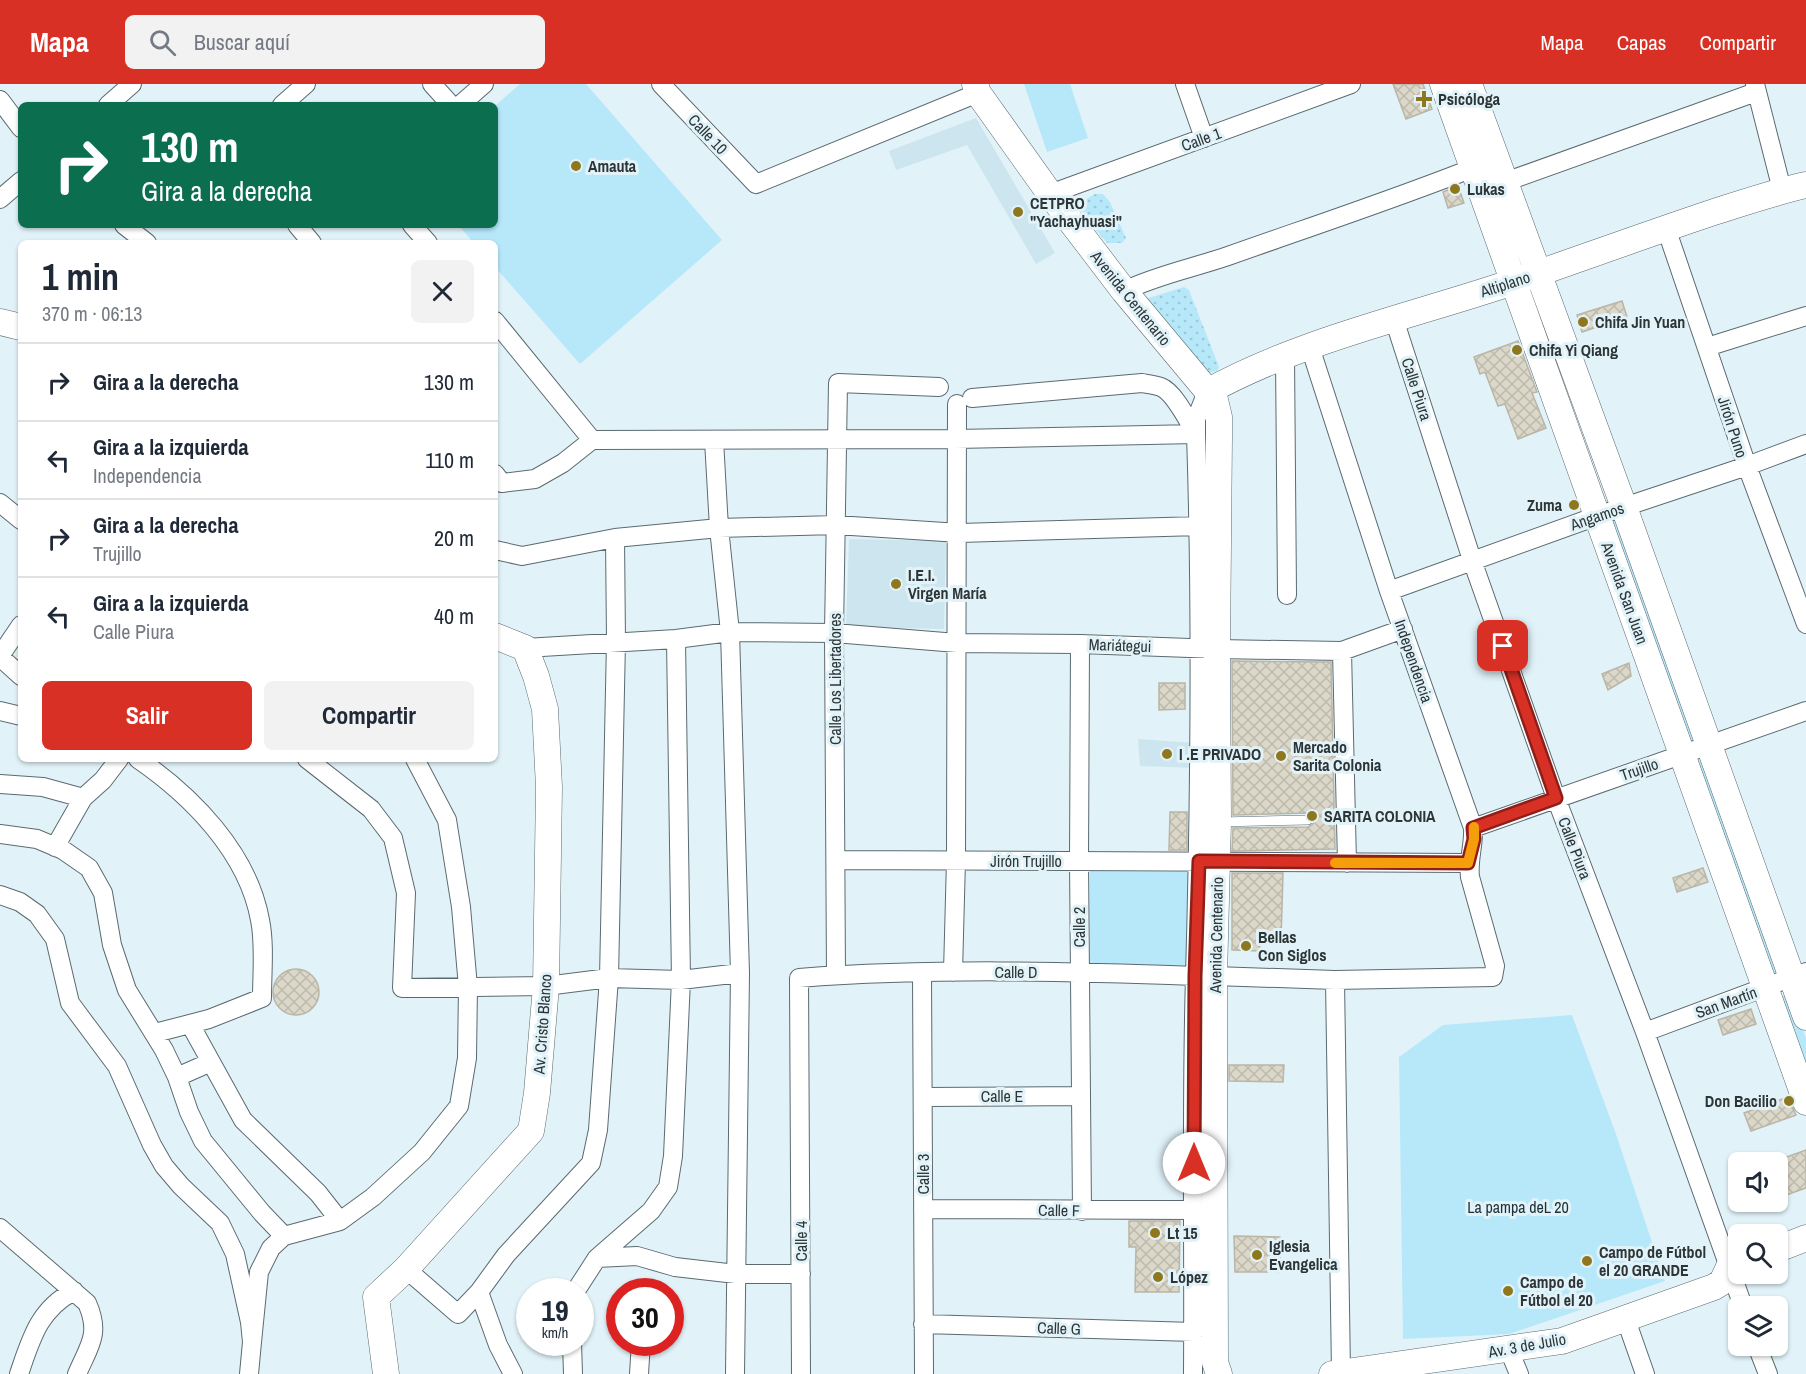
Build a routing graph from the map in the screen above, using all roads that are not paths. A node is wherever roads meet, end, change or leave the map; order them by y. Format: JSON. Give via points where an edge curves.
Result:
{"nodes":[{"id":1,"x":132,"y":84,"type":"edge"},
{"id":2,"x":432,"y":84,"type":"edge"},
{"id":3,"x":484,"y":84,"type":"edge"},
{"id":4,"x":1185,"y":84,"type":"edge"},
{"id":5,"x":1351,"y":84,"type":"edge"},
{"id":6,"x":1443,"y":84,"type":"edge"},
{"id":7,"x":663,"y":85,"type":"edge"},
{"id":8,"x":1472,"y":85,"type":"edge"},
{"id":9,"x":977,"y":88,"type":"edge"},
{"id":10,"x":1756,"y":88,"type":"edge"},
{"id":11,"x":1312,"y":91,"type":"edge"},
{"id":12,"x":0,"y":100,"type":"edge"},
{"id":13,"x":111,"y":102,"type":"edge"},
{"id":14,"x":448,"y":102,"type":"edge"},
{"id":15,"x":463,"y":102,"type":"edge"},
{"id":16,"x":18,"y":124,"type":"edge"},
{"id":17,"x":1204,"y":138,"type":"junction"},
{"id":18,"x":1473,"y":168,"type":"junction"},
{"id":19,"x":1505,"y":182,"type":"junction"},
{"id":20,"x":18,"y":183,"type":"edge"},
{"id":21,"x":1794,"y":188,"type":"edge"},
{"id":22,"x":1050,"y":194,"type":"junction"},
{"id":23,"x":0,"y":199,"type":"edge"},
{"id":24,"x":128,"y":228,"type":"edge"},
{"id":25,"x":300,"y":228,"type":"edge"},
{"id":26,"x":415,"y":228,"type":"edge"},
{"id":27,"x":1666,"y":228,"type":"junction"},
{"id":28,"x":143,"y":240,"type":"edge"},
{"id":29,"x":310,"y":240,"type":"edge"},
{"id":30,"x":425,"y":240,"type":"edge"},
{"id":31,"x":1539,"y":273,"type":"junction"},
{"id":32,"x":1514,"y":281,"type":"junction"},
{"id":33,"x":1124,"y":291,"type":"junction"},
{"id":34,"x":1806,"y":316,"type":"edge"},
{"id":35,"x":1394,"y":319,"type":"junction"},
{"id":36,"x":0,"y":322,"type":"edge"},
{"id":37,"x":498,"y":325,"type":"edge"},
{"id":38,"x":18,"y":326,"type":"edge"},
{"id":39,"x":1310,"y":346,"type":"junction"},
{"id":40,"x":1707,"y":347,"type":"junction"},
{"id":41,"x":1285,"y":356,"type":"junction"},
{"id":42,"x":939,"y":387,"type":"dead end"},
{"id":43,"x":1207,"y":392,"type":"junction"},
{"id":44,"x":1196,"y":434,"type":"junction"},
{"id":45,"x":837,"y":439,"type":"junction"},
{"id":46,"x":956,"y":439,"type":"junction"},
{"id":47,"x":592,"y":440,"type":"junction"},
{"id":48,"x":714,"y":440,"type":"junction"},
{"id":49,"x":1806,"y":444,"type":"edge"},
{"id":50,"x":1746,"y":466,"type":"junction"},
{"id":51,"x":498,"y":478,"type":"edge"},
{"id":52,"x":0,"y":503,"type":"edge"},
{"id":53,"x":1624,"y":507,"type":"junction"},
{"id":54,"x":1597,"y":516,"type":"junction"},
{"id":55,"x":18,"y":518,"type":"edge"},
{"id":56,"x":836,"y":525,"type":"junction"},
{"id":57,"x":1199,"y":526,"type":"junction"},
{"id":58,"x":719,"y":528,"type":"junction"},
{"id":59,"x":956,"y":533,"type":"junction"},
{"id":60,"x":615,"y":538,"type":"junction"},
{"id":61,"x":498,"y":551,"type":"edge"},
{"id":62,"x":1472,"y":560,"type":"junction"},
{"id":63,"x":1797,"y":574,"type":"edge"},
{"id":64,"x":1389,"y":591,"type":"junction"},
{"id":65,"x":1287,"y":596,"type":"dead end"},
{"id":66,"x":1806,"y":624,"type":"edge"},
{"id":67,"x":498,"y":626,"type":"edge"},
{"id":68,"x":1403,"y":628,"type":"junction"},
{"id":69,"x":18,"y":630,"type":"edge"},
{"id":70,"x":730,"y":632,"type":"junction"},
{"id":71,"x":834,"y":633,"type":"junction"},
{"id":72,"x":498,"y":637,"type":"edge"},
{"id":73,"x":676,"y":639,"type":"junction"},
{"id":74,"x":616,"y":641,"type":"junction"},
{"id":75,"x":956,"y":643,"type":"junction"},
{"id":76,"x":1080,"y":644,"type":"junction"},
{"id":77,"x":525,"y":648,"type":"junction"},
{"id":78,"x":1208,"y":648,"type":"junction"},
{"id":79,"x":1342,"y":651,"type":"junction"},
{"id":80,"x":0,"y":657,"type":"edge"},
{"id":81,"x":18,"y":673,"type":"edge"},
{"id":82,"x":0,"y":711,"type":"edge"},
{"id":83,"x":1806,"y":711,"type":"edge"},
{"id":84,"x":18,"y":715,"type":"edge"},
{"id":85,"x":1710,"y":745,"type":"junction"},
{"id":86,"x":1682,"y":755,"type":"junction"},
{"id":87,"x":117,"y":762,"type":"edge"},
{"id":88,"x":143,"y":762,"type":"edge"},
{"id":89,"x":311,"y":762,"type":"edge"},
{"id":90,"x":417,"y":762,"type":"edge"},
{"id":91,"x":0,"y":784,"type":"edge"},
{"id":92,"x":83,"y":798,"type":"junction"},
{"id":93,"x":1556,"y":798,"type":"junction"},
{"id":94,"x":1308,"y":820,"type":"dead end"},
{"id":95,"x":1218,"y":822,"type":"junction"},
{"id":96,"x":1473,"y":828,"type":"junction"},
{"id":97,"x":0,"y":834,"type":"edge"},
{"id":98,"x":55,"y":847,"type":"junction"},
{"id":99,"x":836,"y":860,"type":"junction"},
{"id":100,"x":956,"y":860,"type":"junction"},
{"id":101,"x":1079,"y":861,"type":"junction"},
{"id":102,"x":1208,"y":861,"type":"junction"},
{"id":103,"x":1347,"y":863,"type":"junction"},
{"id":104,"x":1468,"y":863,"type":"junction"},
{"id":105,"x":0,"y":895,"type":"edge"},
{"id":106,"x":953,"y":972,"type":"junction"},
{"id":107,"x":1080,"y":972,"type":"junction"},
{"id":108,"x":740,"y":973,"type":"junction"},
{"id":109,"x":922,"y":973,"type":"junction"},
{"id":110,"x":836,"y":975,"type":"junction"},
{"id":111,"x":1799,"y":975,"type":"edge"},
{"id":112,"x":1205,"y":976,"type":"junction"},
{"id":113,"x":1493,"y":977,"type":"joint"},
{"id":114,"x":609,"y":978,"type":"junction"},
{"id":115,"x":681,"y":980,"type":"junction"},
{"id":116,"x":1335,"y":980,"type":"junction"},
{"id":117,"x":546,"y":986,"type":"junction"},
{"id":118,"x":468,"y":987,"type":"junction"},
{"id":119,"x":1764,"y":988,"type":"junction"},
{"id":120,"x":1806,"y":1017,"type":"edge"},
{"id":121,"x":190,"y":1024,"type":"junction"},
{"id":122,"x":1645,"y":1032,"type":"junction"},
{"id":123,"x":155,"y":1033,"type":"junction"},
{"id":124,"x":211,"y":1062,"type":"junction"},
{"id":125,"x":177,"y":1077,"type":"junction"},
{"id":126,"x":923,"y":1096,"type":"junction"},
{"id":127,"x":1081,"y":1096,"type":"junction"},
{"id":128,"x":1806,"y":1102,"type":"edge"},
{"id":129,"x":923,"y":1209,"type":"junction"},
{"id":130,"x":1194,"y":1210,"type":"junction"},
{"id":131,"x":1082,"y":1211,"type":"junction"},
{"id":132,"x":340,"y":1221,"type":"junction"},
{"id":133,"x":0,"y":1229,"type":"edge"},
{"id":134,"x":284,"y":1236,"type":"junction"},
{"id":135,"x":1806,"y":1238,"type":"edge"},
{"id":136,"x":1788,"y":1245,"type":"edge"},
{"id":137,"x":1728,"y":1249,"type":"edge"},
{"id":138,"x":597,"y":1258,"type":"junction"},
{"id":139,"x":406,"y":1269,"type":"junction"},
{"id":140,"x":736,"y":1274,"type":"junction"},
{"id":141,"x":801,"y":1274,"type":"junction"},
{"id":142,"x":1728,"y":1274,"type":"edge"},
{"id":143,"x":584,"y":1278,"type":"edge"},
{"id":144,"x":74,"y":1291,"type":"junction"},
{"id":145,"x":479,"y":1292,"type":"junction"},
{"id":146,"x":1625,"y":1317,"type":"junction"},
{"id":147,"x":923,"y":1324,"type":"junction"},
{"id":148,"x":1194,"y":1332,"type":"junction"},
{"id":149,"x":252,"y":1342,"type":"junction"},
{"id":150,"x":1509,"y":1350,"type":"junction"},
{"id":151,"x":572,"y":1356,"type":"edge"},
{"id":152,"x":640,"y":1356,"type":"edge"},
{"id":153,"x":1761,"y":1356,"type":"edge"},
{"id":154,"x":80,"y":1373,"type":"edge"},
{"id":155,"x":1336,"y":1373,"type":"edge"},
{"id":156,"x":19,"y":1374,"type":"edge"},
{"id":157,"x":249,"y":1374,"type":"edge"},
{"id":158,"x":386,"y":1374,"type":"edge"},
{"id":159,"x":513,"y":1374,"type":"edge"},
{"id":160,"x":573,"y":1374,"type":"edge"},
{"id":161,"x":639,"y":1374,"type":"edge"},
{"id":162,"x":735,"y":1374,"type":"edge"},
{"id":163,"x":801,"y":1374,"type":"edge"},
{"id":164,"x":924,"y":1374,"type":"edge"},
{"id":165,"x":1194,"y":1374,"type":"edge"},
{"id":166,"x":1219,"y":1374,"type":"edge"},
{"id":167,"x":1519,"y":1374,"type":"edge"},
{"id":168,"x":1645,"y":1374,"type":"edge"},
{"id":169,"x":1768,"y":1374,"type":"edge"}],
"edges":[{"from":1,"to":13,"type":"street"},
{"from":2,"to":14,"type":"street"},
{"from":3,"to":15,"type":"street"},
{"from":4,"to":17,"type":"street"},
{"from":5,"to":11,"type":"street","name":"Calle 1"},
{"from":6,"to":18,"type":"street","name":"Avenida San Juan"},
{"from":7,"to":9,"type":"street","name":"Calle 10","via":[[756,184]]},
{"from":8,"to":19,"type":"street","name":"Avenida San Juan"},
{"from":9,"to":22,"type":"street","name":"Avenida Centenario"},
{"from":10,"to":19,"type":"street"},
{"from":10,"to":21,"type":"street"},
{"from":11,"to":17,"type":"street","name":"Calle 1"},
{"from":12,"to":16,"type":"street"},
{"from":17,"to":22,"type":"street","name":"Calle 1"},
{"from":18,"to":32,"type":"street","name":"Avenida San Juan"},
{"from":18,"to":33,"type":"street","via":[[1356,213],[1144,281]]},
{"from":19,"to":31,"type":"street","name":"Avenida San Juan"},
{"from":20,"to":23,"type":"street"},
{"from":21,"to":27,"type":"street","name":"Altiplano"},
{"from":22,"to":33,"type":"street","name":"Avenida Centenario"},
{"from":24,"to":28,"type":"street"},
{"from":25,"to":29,"type":"street"},
{"from":26,"to":30,"type":"street"},
{"from":27,"to":31,"type":"street","name":"Altiplano"},
{"from":27,"to":40,"type":"street","name":"Jirón Puno"},
{"from":31,"to":32,"type":"street","name":"Altiplano"},
{"from":31,"to":53,"type":"street","name":"Avenida San Juan"},
{"from":32,"to":35,"type":"street","name":"Altiplano"},
{"from":32,"to":54,"type":"street","name":"Avenida San Juan"},
{"from":33,"to":43,"type":"street","name":"Avenida Centenario"},
{"from":34,"to":40,"type":"street"},
{"from":35,"to":39,"type":"street","name":"Altiplano"},
{"from":35,"to":62,"type":"street","name":"Calle Piura"},
{"from":36,"to":38,"type":"street"},
{"from":37,"to":47,"type":"street"},
{"from":39,"to":41,"type":"street","name":"Altiplano"},
{"from":39,"to":64,"type":"street","name":"Independencia"},
{"from":40,"to":50,"type":"street","name":"Jirón Puno"},
{"from":41,"to":43,"type":"street","name":"Altiplano"},
{"from":41,"to":65,"type":"street"},
{"from":42,"to":45,"type":"street","name":"Calle Los Libertadores","via":[[838,383]]},
{"from":43,"to":44,"type":"street","name":"Avenida Centenario","via":[[1196,419]]},
{"from":43,"to":78,"type":"street","name":"Avenida Centenario","via":[[1215,400],[1219,417]]},
{"from":44,"to":46,"type":"street"},
{"from":44,"to":46,"type":"street","via":[[1171,395],[1163,388],[1142,383],[964,401]]},
{"from":44,"to":57,"type":"street","name":"Avenida Centenario"},
{"from":45,"to":46,"type":"street"},
{"from":45,"to":48,"type":"street"},
{"from":45,"to":56,"type":"street","name":"Calle Los Libertadores"},
{"from":46,"to":59,"type":"street"},
{"from":47,"to":48,"type":"street"},
{"from":47,"to":51,"type":"street","via":[[535,479],[502,483]]},
{"from":48,"to":58,"type":"street"},
{"from":49,"to":50,"type":"street","name":"Angamos"},
{"from":50,"to":53,"type":"street","name":"Angamos"},
{"from":50,"to":63,"type":"street","name":"Jirón Puno"},
{"from":52,"to":55,"type":"street"},
{"from":53,"to":54,"type":"street","name":"Angamos"},
{"from":53,"to":85,"type":"street","name":"Avenida San Juan"},
{"from":54,"to":62,"type":"street","name":"Angamos"},
{"from":54,"to":86,"type":"street","name":"Avenida San Juan"},
{"from":56,"to":58,"type":"street"},
{"from":56,"to":59,"type":"street"},
{"from":56,"to":71,"type":"street","name":"Calle Los Libertadores"},
{"from":57,"to":59,"type":"street"},
{"from":57,"to":78,"type":"street","name":"Avenida Centenario"},
{"from":58,"to":60,"type":"street"},
{"from":58,"to":70,"type":"street"},
{"from":59,"to":75,"type":"street"},
{"from":60,"to":61,"type":"street","via":[[522,555]]},
{"from":60,"to":74,"type":"street"},
{"from":62,"to":64,"type":"street","name":"Angamos"},
{"from":62,"to":93,"type":"street","name":"Calle Piura"},
{"from":63,"to":66,"type":"street","name":"Jirón Puno"},
{"from":64,"to":68,"type":"street","name":"Independencia"},
{"from":67,"to":77,"type":"street"},
{"from":68,"to":79,"type":"street","name":"Mariátegui"},
{"from":68,"to":96,"type":"street","name":"Independencia"},
{"from":69,"to":80,"type":"street"},
{"from":70,"to":71,"type":"street","name":"Mariátegui"},
{"from":70,"to":73,"type":"street","name":"Mariátegui"},
{"from":70,"to":108,"type":"street"},
{"from":71,"to":75,"type":"street","name":"Mariátegui"},
{"from":71,"to":99,"type":"street","name":"Calle Los Libertadores"},
{"from":72,"to":77,"type":"street"},
{"from":73,"to":74,"type":"street","name":"Mariátegui"},
{"from":73,"to":115,"type":"street"},
{"from":74,"to":77,"type":"street","name":"Mariátegui"},
{"from":74,"to":114,"type":"street"},
{"from":75,"to":76,"type":"street","name":"Mariátegui"},
{"from":75,"to":100,"type":"street"},
{"from":76,"to":78,"type":"street","name":"Mariátegui"},
{"from":76,"to":101,"type":"street","name":"Calle 2"},
{"from":77,"to":117,"type":"street","name":"Av. Cristo Blanco","via":[[545,709],[549,787]]},
{"from":78,"to":79,"type":"street","name":"Mariátegui"},
{"from":78,"to":95,"type":"street","name":"Avenida Centenario"},
{"from":78,"to":102,"type":"street","name":"Avenida Centenario"},
{"from":79,"to":103,"type":"street"},
{"from":80,"to":81,"type":"street"},
{"from":82,"to":84,"type":"street"},
{"from":83,"to":85,"type":"street","name":"Trujillo"},
{"from":85,"to":86,"type":"street","name":"Trujillo"},
{"from":85,"to":111,"type":"street","name":"Avenida San Juan"},
{"from":86,"to":93,"type":"street","name":"Trujillo"},
{"from":86,"to":119,"type":"street","name":"Avenida San Juan"},
{"from":87,"to":92,"type":"street"},
{"from":88,"to":121,"type":"street","via":[[164,776],[204,814],[238,860],[260,920],[262,998]]},
{"from":89,"to":118,"type":"street","via":[[371,809],[393,838],[406,893],[402,988]]},
{"from":90,"to":118,"type":"street","via":[[447,820],[461,907]]},
{"from":91,"to":92,"type":"street","via":[[43,787]]},
{"from":92,"to":98,"type":"street"},
{"from":93,"to":96,"type":"street","name":"Trujillo"},
{"from":93,"to":122,"type":"street","name":"Calle Piura"},
{"from":94,"to":95,"type":"lane"},
{"from":95,"to":102,"type":"street","name":"Avenida Centenario"},
{"from":96,"to":104,"type":"street","name":"Independencia"},
{"from":97,"to":98,"type":"street","via":[[38,839]]},
{"from":98,"to":123,"type":"street","via":[[89,868],[104,893],[112,945],[127,990]]},
{"from":99,"to":100,"type":"street","name":"Jirón Trujillo"},
{"from":99,"to":110,"type":"street","name":"Calle Los Libertadores"},
{"from":100,"to":101,"type":"street","name":"Jirón Trujillo"},
{"from":100,"to":106,"type":"street"},
{"from":101,"to":102,"type":"street","name":"Jirón Trujillo"},
{"from":101,"to":107,"type":"street","name":"Calle 2"},
{"from":102,"to":103,"type":"street","name":"Jirón Trujillo"},
{"from":102,"to":112,"type":"street","name":"Avenida Centenario"},
{"from":103,"to":104,"type":"street","name":"Jirón Trujillo"},
{"from":104,"to":113,"type":"street","name":"Independencia","via":[[1472,892],[1493,956]]},
{"from":105,"to":149,"type":"street","via":[[37,914],[55,939],[70,1003],[117,1066],[152,1145],[170,1173],[220,1223],[235,1254]]},
{"from":106,"to":107,"type":"street","name":"Calle D"},
{"from":106,"to":109,"type":"street","name":"Calle D"},
{"from":107,"to":112,"type":"street","name":"Calle D"},
{"from":107,"to":127,"type":"street","name":"Calle 2"},
{"from":108,"to":115,"type":"street"},
{"from":108,"to":140,"type":"street"},
{"from":109,"to":110,"type":"street","name":"Calle D"},
{"from":109,"to":126,"type":"street","name":"Calle 3"},
{"from":110,"to":141,"type":"street","name":"Calle 4","via":[[799,978]]},
{"from":111,"to":119,"type":"street","name":"San Martín"},
{"from":111,"to":120,"type":"street","name":"Avenida San Juan"},
{"from":112,"to":116,"type":"street","name":"Calle D"},
{"from":112,"to":130,"type":"street","name":"Avenida Centenario"},
{"from":112,"to":166,"type":"street","name":"Avenida Centenario","via":[[1215,1362]]},
{"from":113,"to":116,"type":"street","name":"Calle D"},
{"from":114,"to":115,"type":"street"},
{"from":114,"to":117,"type":"street"},
{"from":114,"to":145,"type":"street","via":[[598,1130],[591,1163],[506,1255]]},
{"from":115,"to":138,"type":"street","via":[[673,1156],[668,1187],[651,1211]]},
{"from":116,"to":155,"type":"street"},
{"from":117,"to":118,"type":"street"},
{"from":117,"to":139,"type":"street","name":"Av. Cristo Blanco","via":[[531,1131]]},
{"from":118,"to":132,"type":"street","via":[[466,1058],[459,1106],[422,1152]]},
{"from":119,"to":122,"type":"street","name":"San Martín"},
{"from":119,"to":128,"type":"street","name":"Avenida San Juan"},
{"from":121,"to":123,"type":"street"},
{"from":121,"to":124,"type":"street"},
{"from":122,"to":137,"type":"street","name":"Calle Piura"},
{"from":123,"to":125,"type":"street"},
{"from":124,"to":125,"type":"street"},
{"from":124,"to":132,"type":"street","via":[[243,1120],[318,1193]]},
{"from":125,"to":134,"type":"street","via":[[203,1141]]},
{"from":126,"to":127,"type":"street","name":"Calle E"},
{"from":126,"to":129,"type":"street","name":"Calle 3"},
{"from":127,"to":131,"type":"street","name":"Calle 2"},
{"from":129,"to":131,"type":"street","name":"Calle F"},
{"from":129,"to":147,"type":"street","name":"Calle 3"},
{"from":130,"to":131,"type":"street","name":"Calle F"},
{"from":130,"to":148,"type":"street","name":"Avenida Centenario"},
{"from":132,"to":134,"type":"street"},
{"from":133,"to":144,"type":"street"},
{"from":134,"to":149,"type":"street","via":[[271,1248],[259,1272]]},
{"from":135,"to":136,"type":"street"},
{"from":138,"to":140,"type":"street","via":[[637,1256],[675,1267]]},
{"from":138,"to":143,"type":"street"},
{"from":139,"to":145,"type":"street","via":[[458,1314]]},
{"from":139,"to":158,"type":"street","name":"Av. Cristo Blanco","via":[[376,1297]]},
{"from":140,"to":141,"type":"street"},
{"from":140,"to":162,"type":"street"},
{"from":141,"to":163,"type":"street","name":"Calle 4"},
{"from":142,"to":146,"type":"street","name":"Av. 3 de Julio","via":[[1714,1287]]},
{"from":144,"to":154,"type":"street","via":[[87,1303],[94,1319],[92,1340]]},
{"from":144,"to":156,"type":"street","via":[[58,1299],[44,1315]]},
{"from":145,"to":159,"type":"street"},
{"from":146,"to":150,"type":"street","name":"Av. 3 de Julio","via":[[1562,1341]]},
{"from":146,"to":168,"type":"street"},
{"from":147,"to":148,"type":"street","name":"Calle G"},
{"from":147,"to":164,"type":"street","name":"Calle 3"},
{"from":148,"to":165,"type":"street","name":"Avenida Centenario"},
{"from":149,"to":157,"type":"street"},
{"from":150,"to":155,"type":"street","name":"Av. 3 de Julio"},
{"from":150,"to":167,"type":"street"},
{"from":151,"to":160,"type":"street"},
{"from":152,"to":161,"type":"street"},
{"from":153,"to":169,"type":"street"}]}
